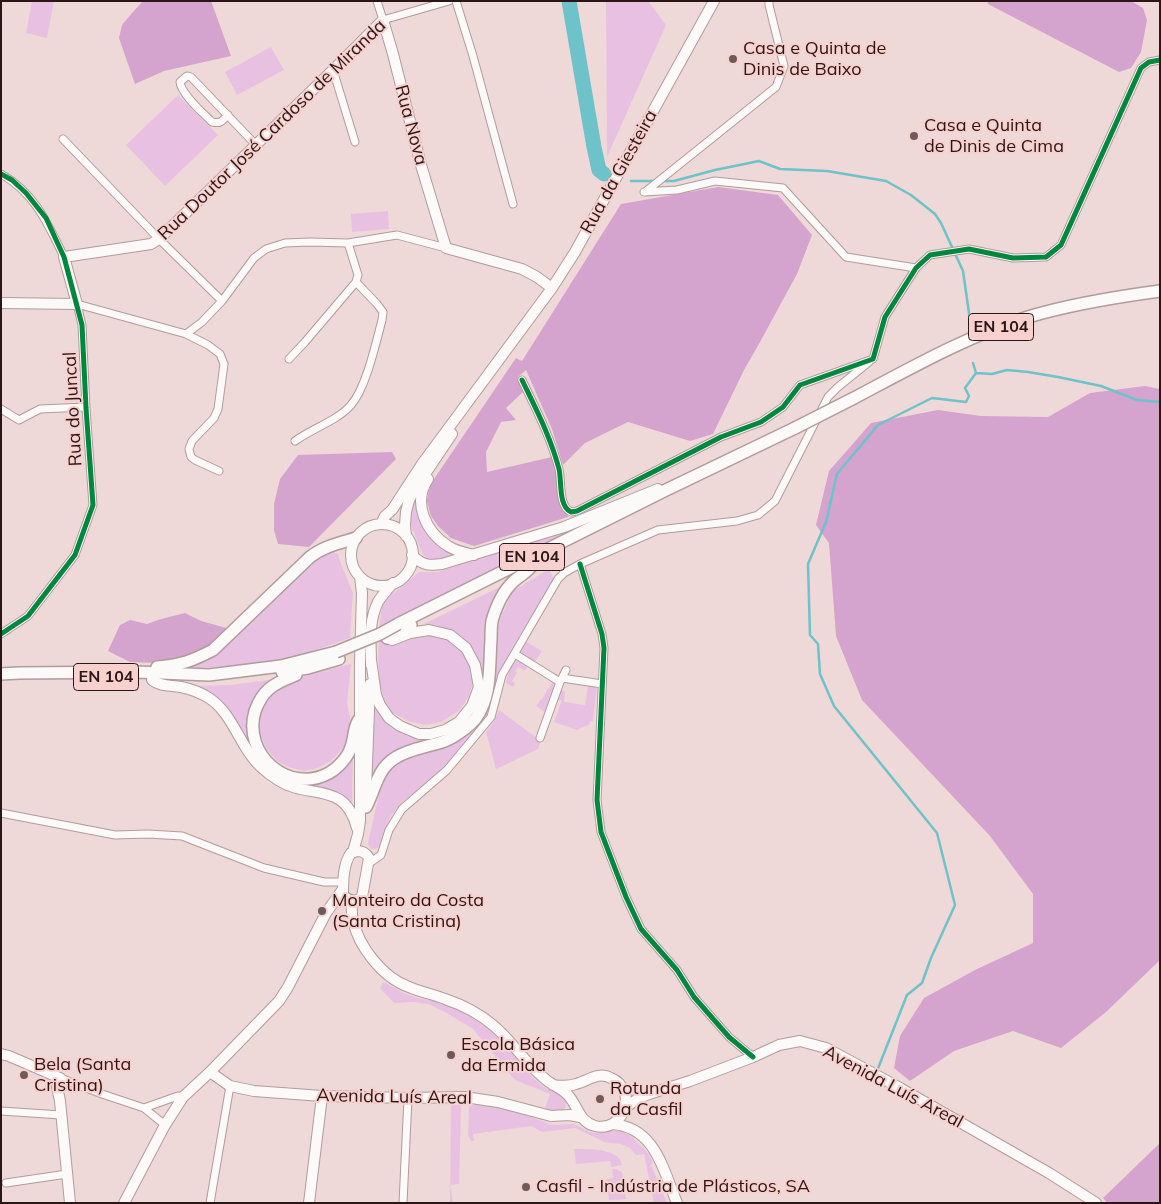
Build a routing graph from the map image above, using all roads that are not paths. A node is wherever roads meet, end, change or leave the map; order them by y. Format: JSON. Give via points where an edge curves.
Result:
{"nodes":[{"id":1,"x":377,"y":1,"type":"edge"},
{"id":2,"x":449,"y":1,"type":"edge"},
{"id":3,"x":456,"y":1,"type":"edge"},
{"id":4,"x":714,"y":1,"type":"edge"},
{"id":5,"x":769,"y":1,"type":"edge"},
{"id":6,"x":382,"y":20,"type":"junction"},
{"id":7,"x":1160,"y":60,"type":"edge"},
{"id":8,"x":333,"y":70,"type":"junction"},
{"id":9,"x":228,"y":115,"type":"junction"},
{"id":10,"x":62,"y":139,"type":"dead end"},
{"id":11,"x":355,"y":142,"type":"dead end"},
{"id":12,"x":256,"y":145,"type":"junction"},
{"id":13,"x":1,"y":174,"type":"edge"},
{"id":14,"x":513,"y":204,"type":"dead end"},
{"id":15,"x":159,"y":240,"type":"junction"},
{"id":16,"x":348,"y":243,"type":"junction"},
{"id":17,"x":446,"y":248,"type":"junction"},
{"id":18,"x":64,"y":257,"type":"junction"},
{"id":19,"x":916,"y":268,"type":"junction"},
{"id":20,"x":356,"y":282,"type":"junction"},
{"id":21,"x":552,"y":288,"type":"junction"},
{"id":22,"x":1160,"y":291,"type":"edge"},
{"id":23,"x":222,"y":301,"type":"junction"},
{"id":24,"x":1,"y":304,"type":"edge"},
{"id":25,"x":77,"y":304,"type":"junction"},
{"id":26,"x":186,"y":334,"type":"junction"},
{"id":27,"x":516,"y":337,"type":"junction"},
{"id":28,"x":290,"y":359,"type":"dead end"},
{"id":29,"x":873,"y":359,"type":"junction"},
{"id":30,"x":522,"y":380,"type":"dead end"},
{"id":31,"x":86,"y":407,"type":"junction"},
{"id":32,"x":1,"y":409,"type":"edge"},
{"id":33,"x":459,"y":423,"type":"junction"},
{"id":34,"x":295,"y":441,"type":"dead end"},
{"id":35,"x":744,"y":454,"type":"junction"},
{"id":36,"x":219,"y":471,"type":"dead end"},
{"id":37,"x":666,"y":490,"type":"junction"},
{"id":38,"x":381,"y":524,"type":"junction"},
{"id":39,"x":406,"y":536,"type":"junction"},
{"id":40,"x":356,"y":538,"type":"junction"},
{"id":41,"x":412,"y":555,"type":"junction"},
{"id":42,"x":474,"y":555,"type":"junction"},
{"id":43,"x":534,"y":563,"type":"junction"},
{"id":44,"x":580,"y":564,"type":"junction"},
{"id":45,"x":360,"y":577,"type":"junction"},
{"id":46,"x":393,"y":583,"type":"junction"},
{"id":47,"x":1,"y":634,"type":"edge"},
{"id":48,"x":387,"y":638,"type":"junction"},
{"id":49,"x":515,"y":654,"type":"junction"},
{"id":50,"x":338,"y":656,"type":"junction"},
{"id":51,"x":371,"y":660,"type":"junction"},
{"id":52,"x":308,"y":668,"type":"junction"},
{"id":53,"x":566,"y":670,"type":"dead end"},
{"id":54,"x":137,"y":672,"type":"junction"},
{"id":55,"x":61,"y":673,"type":"junction"},
{"id":56,"x":1,"y":674,"type":"edge"},
{"id":57,"x":152,"y":680,"type":"junction"},
{"id":58,"x":561,"y":680,"type":"junction"},
{"id":59,"x":602,"y":684,"type":"junction"},
{"id":60,"x":360,"y":718,"type":"junction"},
{"id":61,"x":540,"y":738,"type":"dead end"},
{"id":62,"x":366,"y":806,"type":"junction"},
{"id":63,"x":1,"y":813,"type":"edge"},
{"id":64,"x":358,"y":834,"type":"junction"},
{"id":65,"x":357,"y":851,"type":"junction"},
{"id":66,"x":368,"y":864,"type":"junction"},
{"id":67,"x":346,"y":893,"type":"junction"},
{"id":68,"x":1,"y":1054,"type":"edge"},
{"id":69,"x":753,"y":1057,"type":"junction"},
{"id":70,"x":210,"y":1072,"type":"junction"},
{"id":71,"x":60,"y":1078,"type":"junction"},
{"id":72,"x":588,"y":1079,"type":"junction"},
{"id":73,"x":619,"y":1083,"type":"junction"},
{"id":74,"x":553,"y":1085,"type":"junction"},
{"id":75,"x":230,"y":1086,"type":"junction"},
{"id":76,"x":650,"y":1094,"type":"junction"},
{"id":77,"x":322,"y":1096,"type":"junction"},
{"id":78,"x":183,"y":1097,"type":"junction"},
{"id":79,"x":408,"y":1098,"type":"junction"},
{"id":80,"x":576,"y":1106,"type":"junction"},
{"id":81,"x":144,"y":1108,"type":"junction"},
{"id":82,"x":625,"y":1108,"type":"junction"},
{"id":83,"x":1,"y":1111,"type":"edge"},
{"id":84,"x":62,"y":1115,"type":"junction"},
{"id":85,"x":580,"y":1117,"type":"junction"},
{"id":86,"x":612,"y":1124,"type":"junction"},
{"id":87,"x":165,"y":1126,"type":"junction"},
{"id":88,"x":638,"y":1133,"type":"junction"},
{"id":89,"x":67,"y":1174,"type":"junction"},
{"id":90,"x":6,"y":1183,"type":"dead end"},
{"id":91,"x":70,"y":1203,"type":"edge"},
{"id":92,"x":124,"y":1203,"type":"edge"},
{"id":93,"x":210,"y":1203,"type":"edge"},
{"id":94,"x":309,"y":1203,"type":"edge"},
{"id":95,"x":403,"y":1203,"type":"edge"},
{"id":96,"x":677,"y":1203,"type":"edge"},
{"id":97,"x":1096,"y":1203,"type":"edge"}],
"edges":[{"from":1,"to":6,"type":"street","name":"Rua Nova"},
{"from":2,"to":6,"type":"street","name":"Rua Doutor José Cardoso de Miranda"},
{"from":3,"to":14,"type":"street"},
{"from":4,"to":21,"type":"main road","name":"Rua da Giesteira"},
{"from":5,"to":19,"type":"street","via":[[784,66],[776,87],[644,192],[677,190],[715,181],[783,188],[846,257]]},
{"from":6,"to":8,"type":"main road","name":"Rua Doutor José Cardoso de Miranda"},
{"from":6,"to":17,"type":"main road","name":"Rua Nova"},
{"from":7,"to":19,"type":"street","via":[[1141,68],[1060,245],[1046,258],[1014,258],[970,249],[930,255]]},
{"from":8,"to":11,"type":"street"},
{"from":8,"to":12,"type":"main road","name":"Rua Doutor José Cardoso de Miranda"},
{"from":9,"to":9,"type":"street","via":[[191,77],[187,76],[180,82],[180,88],[212,122],[218,123]]},
{"from":9,"to":12,"type":"street"},
{"from":10,"to":15,"type":"street"},
{"from":12,"to":15,"type":"main road","name":"Rua Doutor José Cardoso de Miranda"},
{"from":13,"to":18,"type":"street","name":"Rua do Juncal","via":[[26,193],[46,218]]},
{"from":15,"to":18,"type":"main road","name":"Rua Doutor José Cardoso de Miranda","via":[[151,244]]},
{"from":15,"to":23,"type":"street"},
{"from":16,"to":17,"type":"street","via":[[397,235]]},
{"from":16,"to":20,"type":"street","via":[[358,275]]},
{"from":16,"to":23,"type":"street","via":[[284,243],[266,248],[254,258]]},
{"from":17,"to":21,"type":"main road","via":[[522,269]]},
{"from":18,"to":25,"type":"main road","name":"Rua do Juncal"},
{"from":19,"to":29,"type":"street","via":[[885,317]]},
{"from":20,"to":28,"type":"street"},
{"from":20,"to":34,"type":"street","via":[[382,312],[364,383],[352,404]]},
{"from":21,"to":27,"type":"main road","name":"Rua da Giesteira"},
{"from":22,"to":35,"type":"main road","number":"EN 104","bridge":true,"via":[[1073,305],[993,330],[938,354]]},
{"from":23,"to":26,"type":"street"},
{"from":24,"to":25,"type":"main road"},
{"from":25,"to":26,"type":"street"},
{"from":25,"to":31,"type":"street","name":"Rua do Juncal","via":[[82,325]]},
{"from":26,"to":36,"type":"street","via":[[220,354],[224,364],[218,409],[189,449],[194,460]]},
{"from":27,"to":33,"type":"main road"},
{"from":27,"to":38,"type":"main road"},
{"from":29,"to":30,"type":"street","via":[[800,385],[783,407],[761,422],[720,437],[571,512],[563,502],[560,470],[544,423]]},
{"from":29,"to":44,"type":"street","via":[[828,396],[775,501],[758,515],[737,521],[658,530]]},
{"from":31,"to":32,"type":"street","via":[[40,409],[19,420]]},
{"from":31,"to":47,"type":"street","name":"Rua do Juncal","via":[[93,505],[75,555],[28,616]]},
{"from":33,"to":39,"type":"main road","via":[[409,500]]},
{"from":33,"to":42,"type":"main road","via":[[455,437],[422,487],[420,503],[431,531],[449,547]]},
{"from":35,"to":37,"type":"main road","number":"EN 104"},
{"from":35,"to":43,"type":"main road","number":"EN 104"},
{"from":37,"to":42,"type":"main road","via":[[661,488],[564,527]]},
{"from":37,"to":50,"type":"main road","number":"EN 104","bridge":true},
{"from":38,"to":39,"type":"main road","via":[[390,525]]},
{"from":38,"to":40,"type":"main road","via":[[363,530]]},
{"from":39,"to":41,"type":"main road"},
{"from":40,"to":45,"type":"main road","via":[[351,554]]},
{"from":40,"to":54,"type":"main road","via":[[318,550],[213,650],[176,666],[142,668]]},
{"from":41,"to":42,"type":"main road","via":[[430,566]]},
{"from":41,"to":46,"type":"main road","via":[[407,572]]},
{"from":43,"to":48,"type":"main road","number":"EN 104"},
{"from":43,"to":62,"type":"main road","via":[[502,595],[492,622],[488,688],[476,718],[444,742],[394,758],[382,770]]},
{"from":44,"to":49,"type":"street","via":[[558,579]]},
{"from":44,"to":59,"type":"street","via":[[602,634]]},
{"from":45,"to":46,"type":"main road","via":[[376,585]]},
{"from":45,"to":60,"type":"main road"},
{"from":46,"to":51,"type":"main road","via":[[379,601],[374,614],[370,629]]},
{"from":48,"to":50,"type":"main road","number":"EN 104"},
{"from":48,"to":51,"type":"main road","via":[[392,640],[429,630],[450,635],[466,648],[476,666],[479,686],[472,706],[459,722],[432,734],[419,734],[400,726],[389,718],[376,695]]},
{"from":49,"to":58,"type":"street"},
{"from":49,"to":66,"type":"street","via":[[502,675],[491,717],[447,770],[402,809],[389,830],[381,855]]},
{"from":50,"to":52,"type":"main road","number":"EN 104"},
{"from":50,"to":54,"type":"main road","number":"EN 104","via":[[209,675]]},
{"from":51,"to":62,"type":"main road"},
{"from":52,"to":57,"type":"main road","number":"EN 104","via":[[210,681]]},
{"from":52,"to":60,"type":"main road","via":[[280,681],[258,702],[252,721],[254,736],[258,751],[270,765],[285,775],[297,778],[330,773],[351,748],[356,722]]},
{"from":53,"to":58,"type":"street"},
{"from":54,"to":55,"type":"main road","number":"EN 104"},
{"from":55,"to":56,"type":"main road","number":"EN 104"},
{"from":55,"to":57,"type":"main road","number":"EN 104"},
{"from":57,"to":64,"type":"main road","via":[[157,684],[196,691],[210,699],[228,718],[250,755],[264,771],[295,788],[329,794],[340,800],[355,820]]},
{"from":58,"to":59,"type":"street"},
{"from":58,"to":61,"type":"street"},
{"from":59,"to":69,"type":"street","via":[[597,800],[601,832],[626,897],[641,929],[677,970],[694,998]]},
{"from":60,"to":64,"type":"main road"},
{"from":62,"to":65,"type":"main road"},
{"from":63,"to":67,"type":"street","via":[[115,835],[182,836],[264,868],[324,882]]},
{"from":64,"to":65,"type":"main road"},
{"from":65,"to":66,"type":"main road","via":[[366,853]]},
{"from":65,"to":67,"type":"main road","via":[[347,858]]},
{"from":66,"to":67,"type":"main road","via":[[362,896],[358,900]]},
{"from":67,"to":70,"type":"main road","via":[[329,908],[279,1001]]},
{"from":67,"to":74,"type":"main road","via":[[355,928],[381,969],[407,987],[464,1006],[485,1018]]},
{"from":68,"to":71,"type":"main road"},
{"from":69,"to":76,"type":"main road","name":"Avenida Luís Areal"},
{"from":69,"to":97,"type":"main road","name":"Avenida Luís Areal","via":[[779,1044],[800,1041],[826,1048],[1049,1173]]},
{"from":70,"to":75,"type":"main road","name":"Avenida Luís Areal"},
{"from":70,"to":78,"type":"main road"},
{"from":71,"to":81,"type":"street"},
{"from":71,"to":84,"type":"main road","via":[[57,1087]]},
{"from":72,"to":73,"type":"main road","via":[[604,1075]]},
{"from":72,"to":74,"type":"main road","via":[[572,1086]]},
{"from":72,"to":80,"type":"main road","via":[[578,1090]]},
{"from":73,"to":76,"type":"main road","via":[[638,1093]]},
{"from":73,"to":82,"type":"main road","via":[[626,1094]]},
{"from":74,"to":80,"type":"main road","via":[[568,1095]]},
{"from":75,"to":77,"type":"main road","name":"Avenida Luís Areal"},
{"from":75,"to":93,"type":"street"},
{"from":76,"to":82,"type":"main road","name":"Avenida Luís Areal"},
{"from":77,"to":79,"type":"main road","name":"Avenida Luís Areal"},
{"from":77,"to":94,"type":"main road"},
{"from":78,"to":81,"type":"street"},
{"from":78,"to":87,"type":"main road"},
{"from":79,"to":85,"type":"main road","name":"Avenida Luís Areal","via":[[465,1098],[498,1102],[551,1116]]},
{"from":79,"to":95,"type":"street"},
{"from":80,"to":85,"type":"main road"},
{"from":81,"to":87,"type":"street"},
{"from":82,"to":86,"type":"main road","via":[[622,1116]]},
{"from":82,"to":88,"type":"main road"},
{"from":83,"to":84,"type":"street"},
{"from":84,"to":89,"type":"main road"},
{"from":85,"to":86,"type":"main road","via":[[595,1126]]},
{"from":86,"to":88,"type":"main road","via":[[626,1126]]},
{"from":87,"to":92,"type":"main road"},
{"from":88,"to":96,"type":"main road","via":[[654,1148]]},
{"from":89,"to":90,"type":"street"},
{"from":89,"to":91,"type":"main road"}]}
